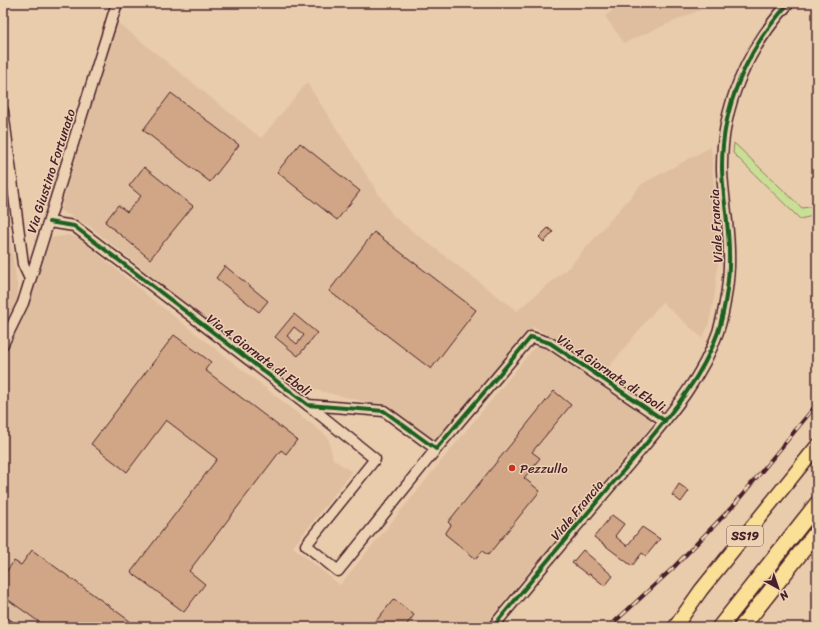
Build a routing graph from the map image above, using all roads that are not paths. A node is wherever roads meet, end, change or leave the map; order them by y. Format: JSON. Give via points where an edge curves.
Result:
{"nodes":[{"id":1,"x":117,"y":3,"type":"edge"},
{"id":2,"x":789,"y":3,"type":"edge"},
{"id":3,"x":3,"y":111,"type":"edge"},
{"id":4,"x":49,"y":222,"type":"junction"},
{"id":5,"x":30,"y":279,"type":"junction"},
{"id":6,"x":3,"y":344,"type":"edge"},
{"id":7,"x":308,"y":405,"type":"junction"},
{"id":8,"x":665,"y":421,"type":"junction"},
{"id":9,"x":817,"y":446,"type":"edge"},
{"id":10,"x":436,"y":449,"type":"junction"},
{"id":11,"x":817,"y":504,"type":"edge"},
{"id":12,"x":817,"y":532,"type":"edge"},
{"id":13,"x":3,"y":622,"type":"edge"},
{"id":14,"x":10,"y":627,"type":"edge"},
{"id":15,"x":493,"y":627,"type":"edge"},
{"id":16,"x":675,"y":627,"type":"edge"},
{"id":17,"x":720,"y":627,"type":"edge"},
{"id":18,"x":742,"y":627,"type":"edge"}],
"edges":[{"from":1,"to":4,"type":"street","name":"Via Giustino Fortunato"},
{"from":2,"to":8,"type":"street","name":"Viale Francia","via":[[774,19],[750,56],[736,88],[725,129],[722,170],[729,254],[723,309],[708,356],[697,377]]},
{"from":3,"to":5,"type":"street","via":[[23,264]]},
{"from":4,"to":5,"type":"street","name":"Via Giustino Fortunato"},
{"from":4,"to":7,"type":"street","name":"Via 4 Giornate di Eboli","via":[[74,226]]},
{"from":5,"to":6,"type":"street","name":"Via Giustino Fortunato","via":[[23,303]]},
{"from":7,"to":10,"type":"street","name":"Via 4 Giornate di Eboli","via":[[384,412]]},
{"from":7,"to":10,"type":"street","name":"Via 4 Giornate di Eboli","via":[[375,459],[306,545],[338,571]]},
{"from":8,"to":10,"type":"street","name":"Via 4 Giornate di Eboli","via":[[550,343],[532,337]]},
{"from":8,"to":15,"type":"street","name":"Viale Francia"},
{"from":9,"to":16,"type":"main road","number":"SS19"},
{"from":11,"to":17,"type":"highway"},
{"from":12,"to":18,"type":"highway"},
{"from":13,"to":14,"type":"street"}]}
